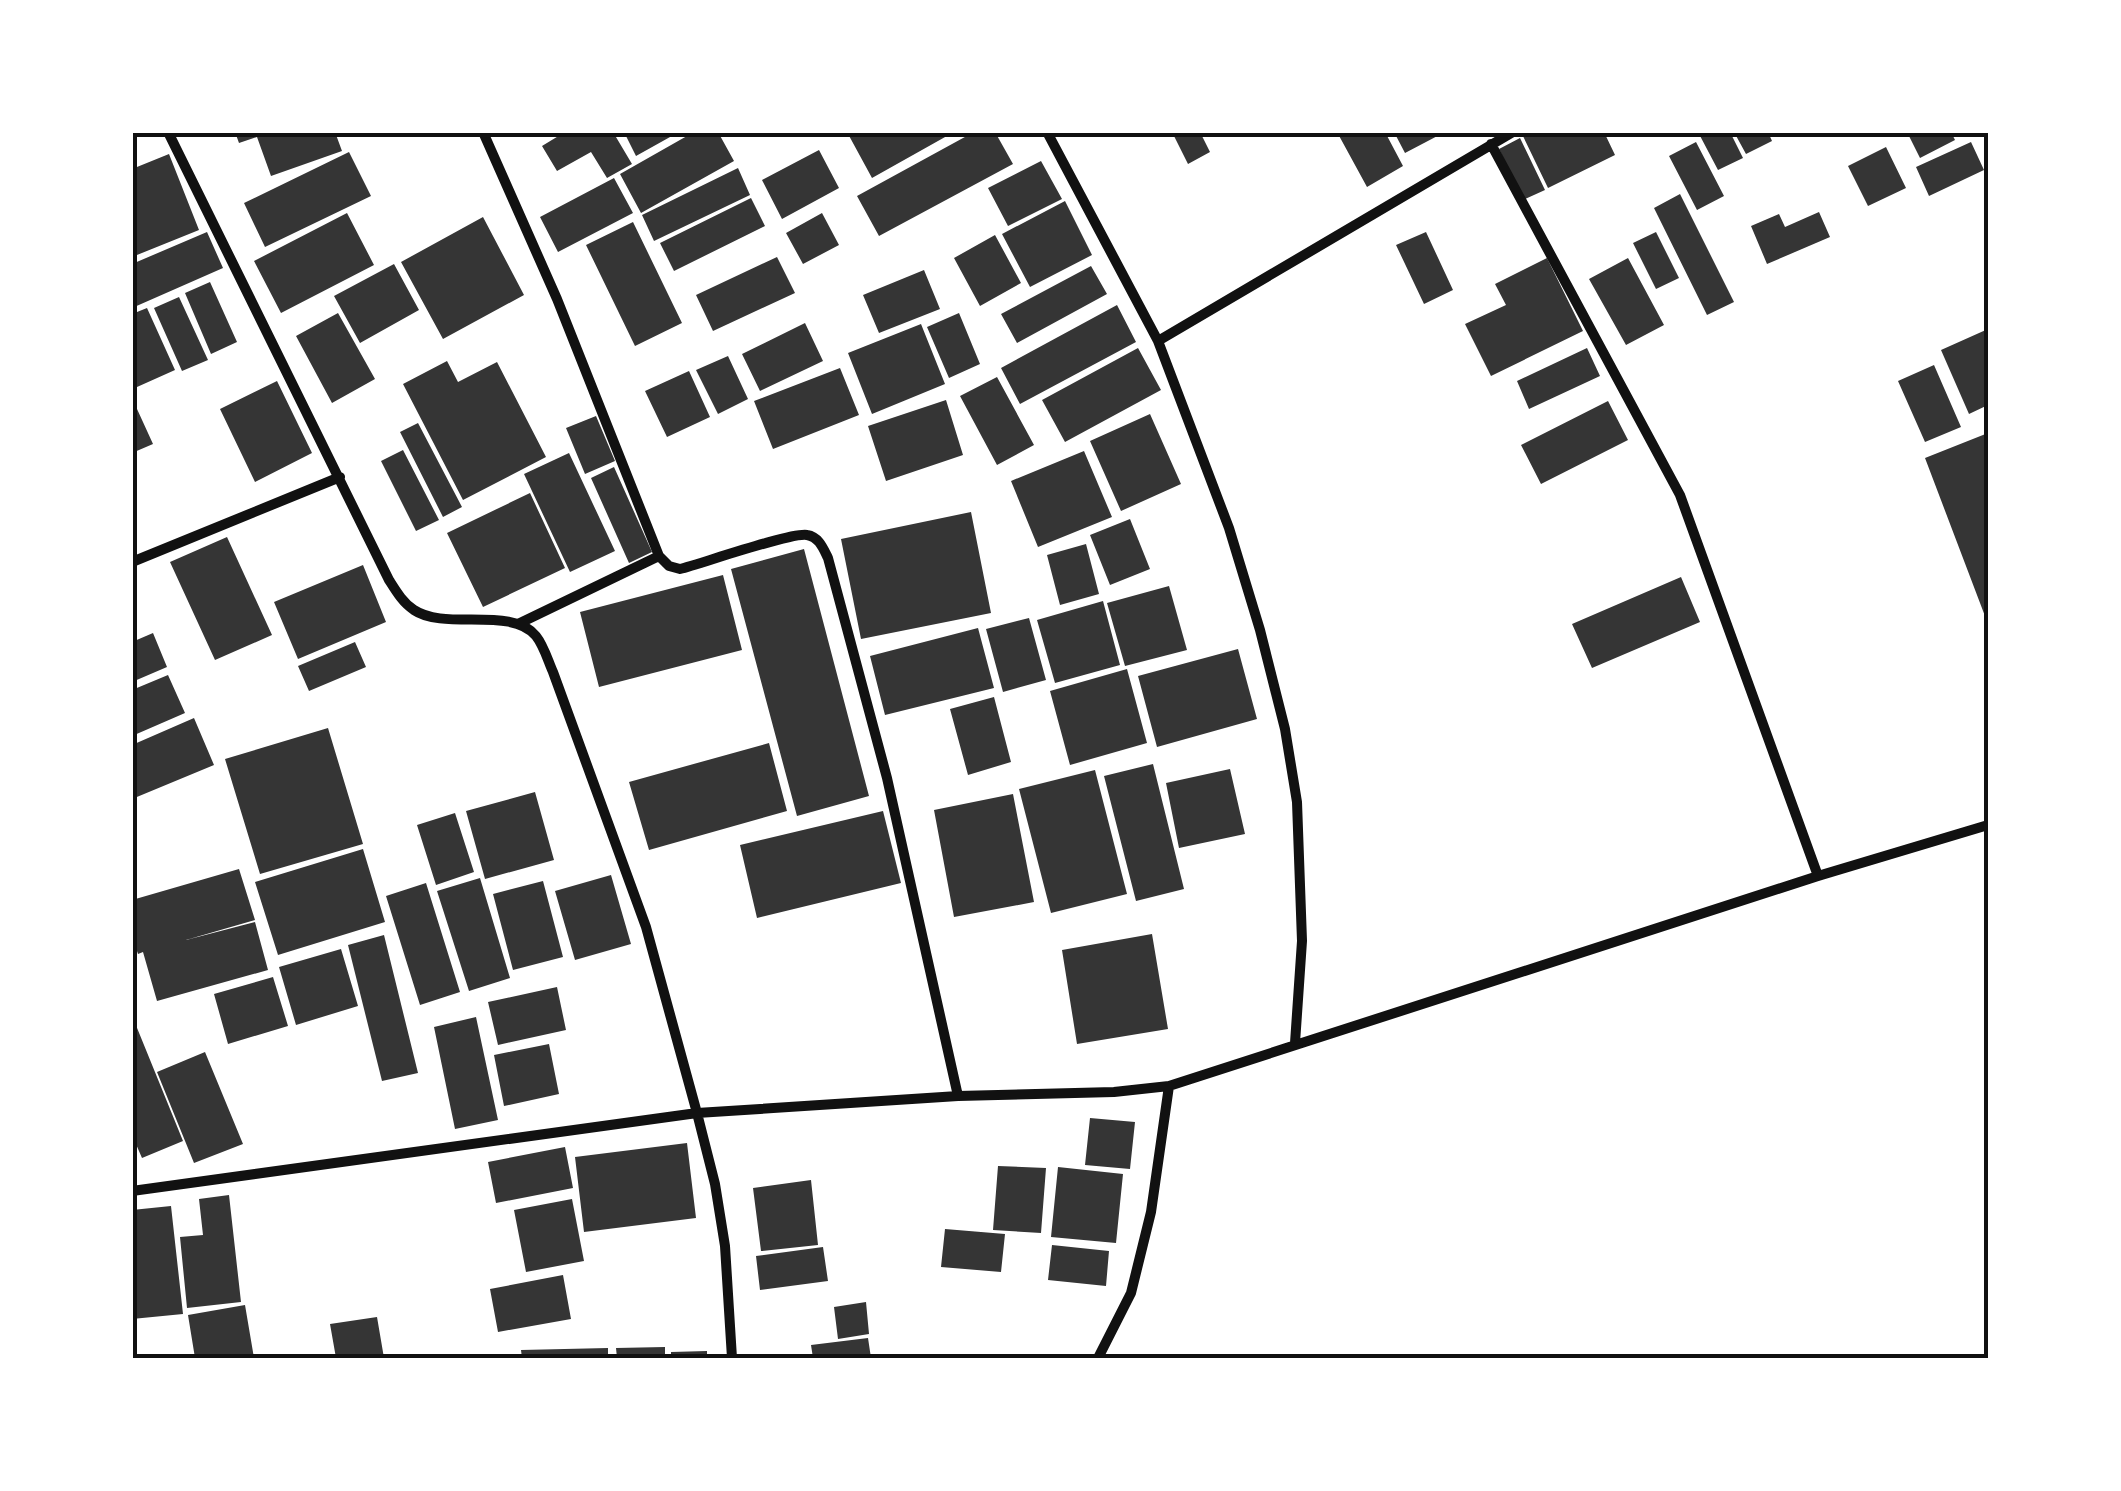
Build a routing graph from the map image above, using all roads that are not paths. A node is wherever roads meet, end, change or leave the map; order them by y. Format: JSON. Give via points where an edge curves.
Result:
{"nodes":[{"id":1,"x":168,"y":132,"type":"edge"},
{"id":2,"x":483,"y":132,"type":"edge"},
{"id":3,"x":1047,"y":132,"type":"edge"},
{"id":4,"x":1513,"y":132,"type":"edge"},
{"id":5,"x":1491,"y":144,"type":"junction"},
{"id":6,"x":1158,"y":342,"type":"junction"},
{"id":7,"x":340,"y":477,"type":"junction"},
{"id":8,"x":659,"y":556,"type":"junction"},
{"id":9,"x":132,"y":562,"type":"edge"},
{"id":10,"x":520,"y":624,"type":"junction"},
{"id":11,"x":1988,"y":826,"type":"edge"},
{"id":12,"x":1818,"y":876,"type":"junction"},
{"id":13,"x":1295,"y":1043,"type":"junction"},
{"id":14,"x":1168,"y":1086,"type":"junction"},
{"id":15,"x":958,"y":1096,"type":"junction"},
{"id":16,"x":697,"y":1113,"type":"junction"},
{"id":17,"x":132,"y":1191,"type":"edge"},
{"id":18,"x":732,"y":1358,"type":"edge"},
{"id":19,"x":1098,"y":1358,"type":"edge"}],
"edges":[{"from":1,"to":7,"type":"street"},
{"from":2,"to":8,"type":"street"},
{"from":3,"to":6,"type":"street"},
{"from":4,"to":5,"type":"street"},
{"from":5,"to":6,"type":"street"},
{"from":5,"to":12,"type":"street","via":[[1680,494]]},
{"from":6,"to":13,"type":"street","via":[[1230,528],[1284,729],[1301,884]]},
{"from":7,"to":9,"type":"street"},
{"from":7,"to":10,"type":"street","via":[[389,580],[418,614]]},
{"from":8,"to":10,"type":"street"},
{"from":8,"to":15,"type":"street","via":[[680,569],[789,536],[820,542],[887,778]]},
{"from":10,"to":16,"type":"street","via":[[536,635],[554,672],[646,927]]},
{"from":11,"to":12,"type":"street"},
{"from":12,"to":13,"type":"street"},
{"from":13,"to":14,"type":"street"},
{"from":14,"to":15,"type":"street"},
{"from":14,"to":19,"type":"street","via":[[1152,1212],[1132,1293]]},
{"from":15,"to":16,"type":"street"},
{"from":16,"to":17,"type":"street"},
{"from":16,"to":18,"type":"street","via":[[716,1184]]}]}
